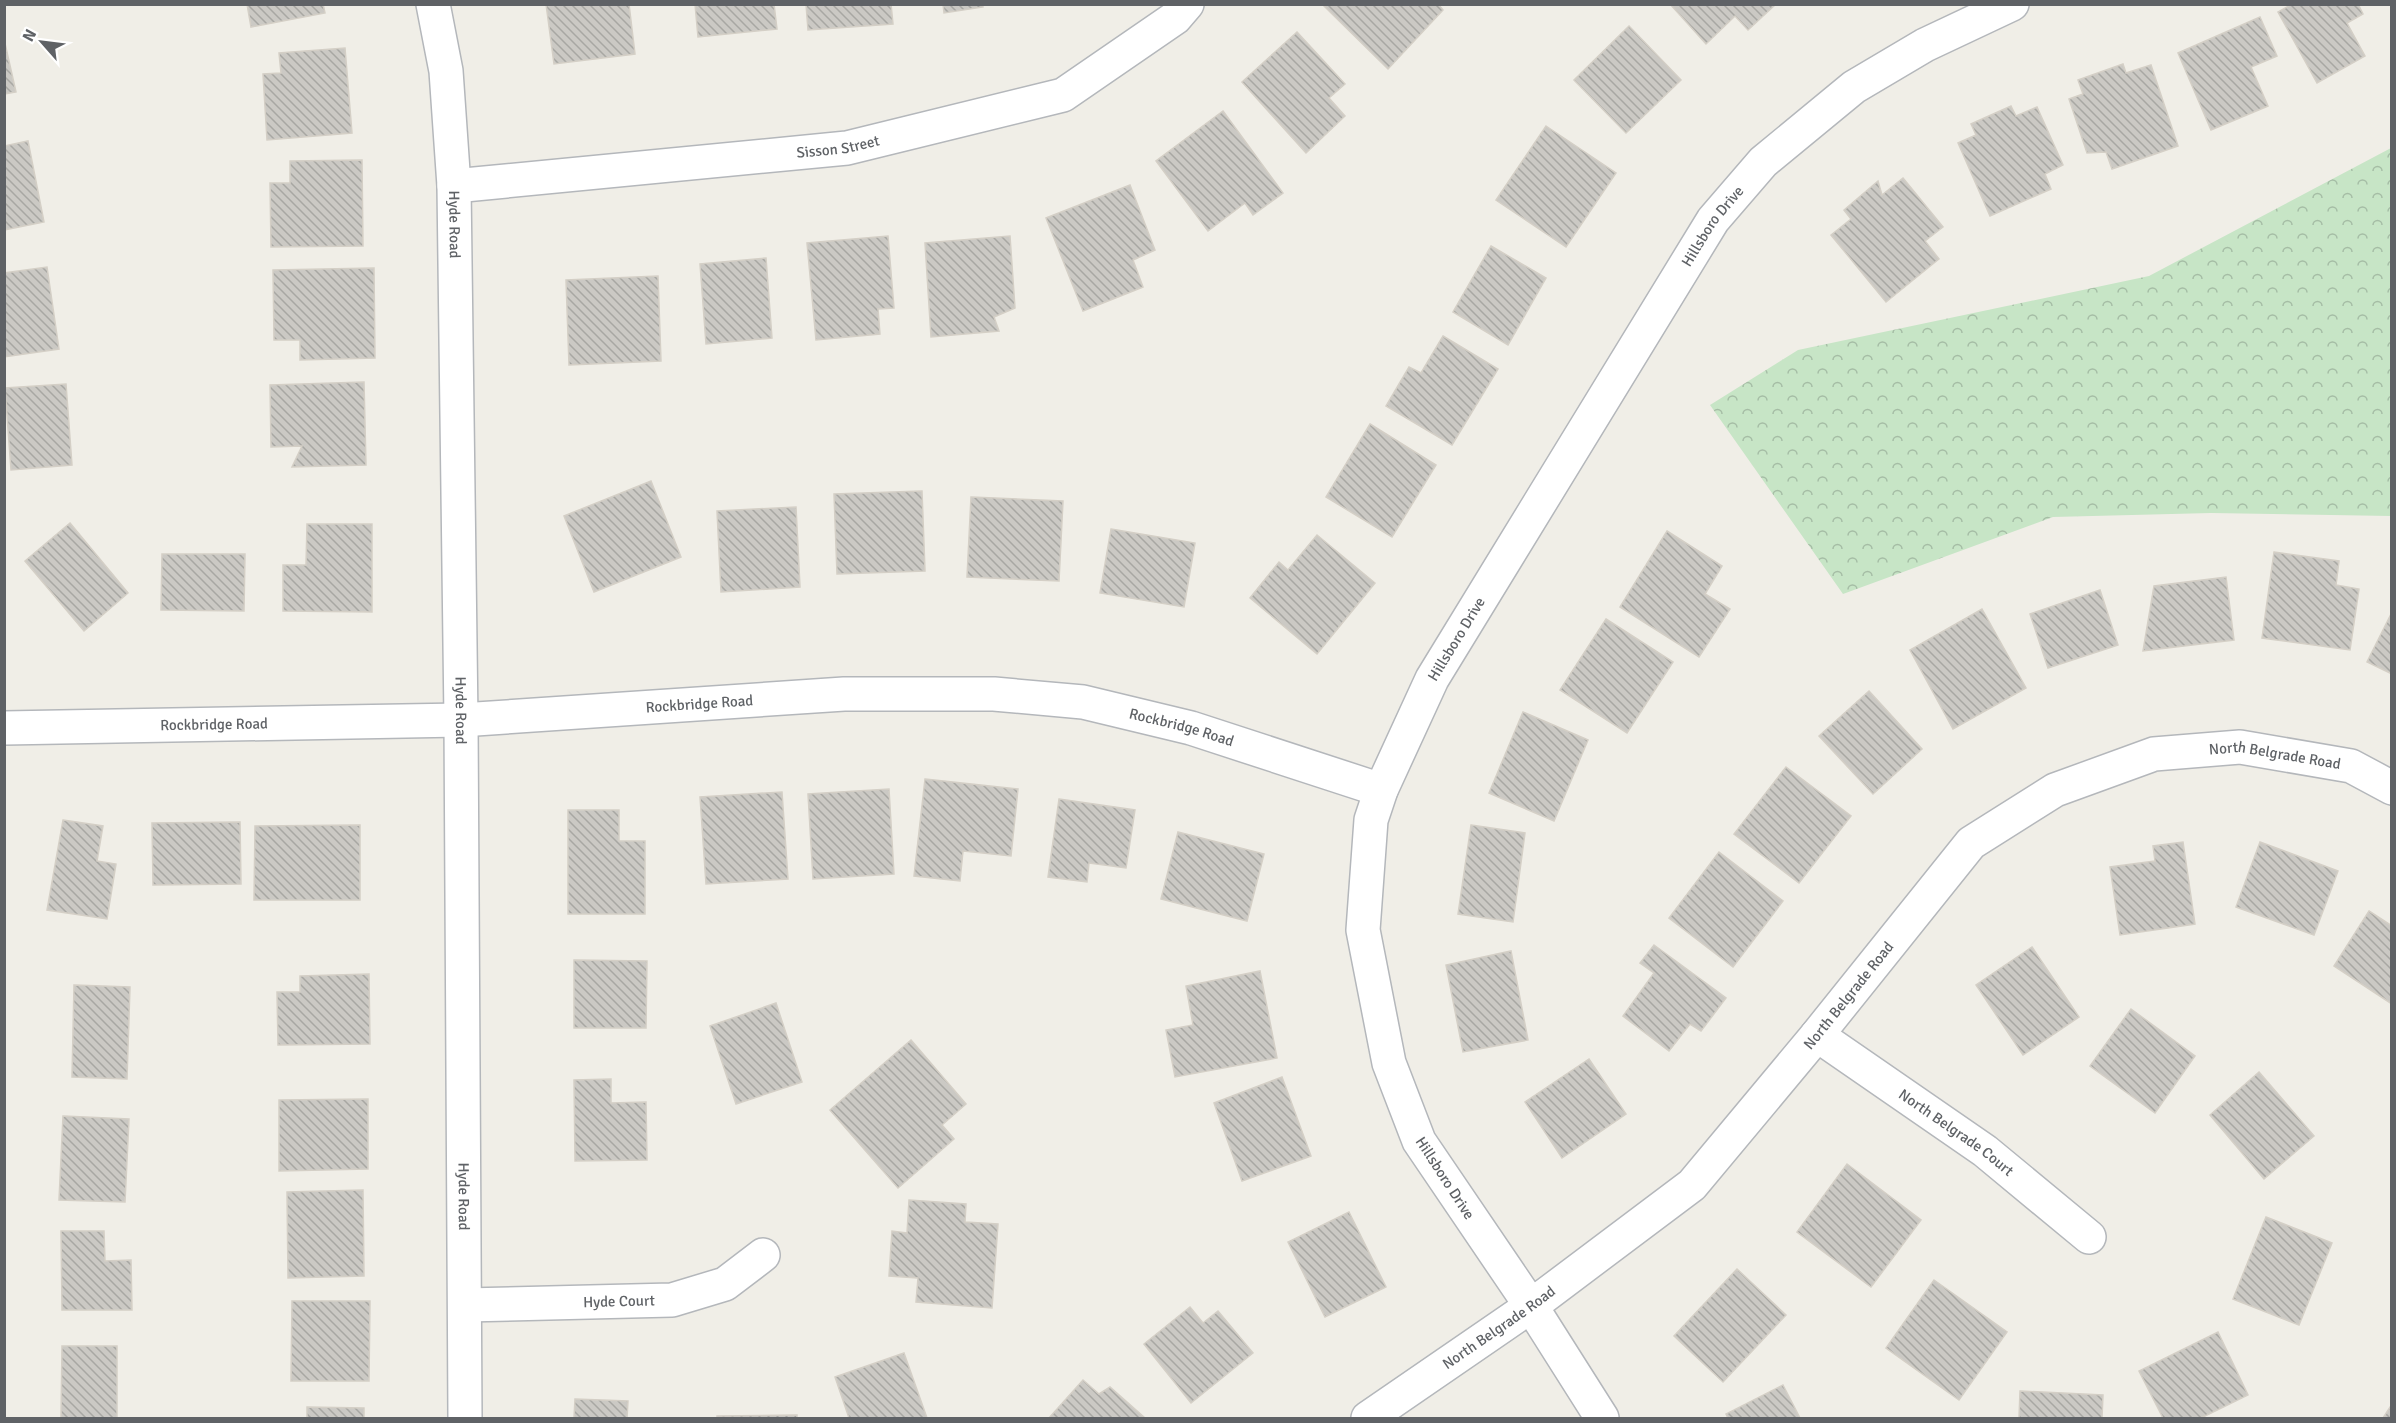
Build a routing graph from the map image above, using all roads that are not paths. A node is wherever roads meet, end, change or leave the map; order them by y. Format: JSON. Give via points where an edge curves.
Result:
{"nodes":[{"id":1,"x":433,"y":4,"type":"edge"},
{"id":2,"x":1187,"y":4,"type":"edge"},
{"id":3,"x":2012,"y":4,"type":"edge"},
{"id":4,"x":454,"y":186,"type":"junction"},
{"id":5,"x":462,"y":720,"type":"junction"},
{"id":6,"x":4,"y":728,"type":"edge"},
{"id":7,"x":2391,"y":788,"type":"edge"},
{"id":8,"x":1382,"y":790,"type":"junction"},
{"id":9,"x":1818,"y":1035,"type":"junction"},
{"id":10,"x":2090,"y":1237,"type":"dead end"},
{"id":11,"x":763,"y":1255,"type":"dead end"},
{"id":12,"x":465,"y":1305,"type":"junction"},
{"id":13,"x":1531,"y":1306,"type":"junction"},
{"id":14,"x":465,"y":1419,"type":"edge"},
{"id":15,"x":1368,"y":1419,"type":"edge"},
{"id":16,"x":1602,"y":1419,"type":"edge"}],
"edges":[{"from":1,"to":4,"type":"street","name":"Hyde Road","via":[[446,71]]},
{"from":2,"to":4,"type":"street","name":"Sisson Street","via":[[1175,18],[1063,94],[847,148]]},
{"from":3,"to":8,"type":"street","name":"Hillsboro Drive","via":[[1925,45],[1854,87],[1763,162],[1713,220],[1432,679]]},
{"from":4,"to":5,"type":"street","name":"Hyde Road"},
{"from":5,"to":6,"type":"street","name":"Rockbridge Road"},
{"from":5,"to":8,"type":"street","name":"Rockbridge Road","via":[[844,694],[994,694],[1083,702],[1180,725]]},
{"from":5,"to":12,"type":"street","name":"Hyde Road"},
{"from":7,"to":9,"type":"street","name":"North Belgrade Road","via":[[2351,766],[2240,747],[2154,754],[2055,790],[1971,843]]},
{"from":8,"to":13,"type":"street","name":"Hillsboro Drive","via":[[1371,820],[1363,930],[1389,1063],[1419,1141]]},
{"from":9,"to":10,"type":"street","name":"North Belgrade Court","via":[[1985,1151]]},
{"from":9,"to":13,"type":"street","name":"North Belgrade Road","via":[[1692,1185]]},
{"from":11,"to":12,"type":"street","name":"Hyde Court","via":[[725,1284],[672,1300]]},
{"from":12,"to":14,"type":"street","name":"Hyde Road"},
{"from":13,"to":15,"type":"street","name":"North Belgrade Road"},
{"from":13,"to":16,"type":"street","name":"Hillsboro Drive"}]}
